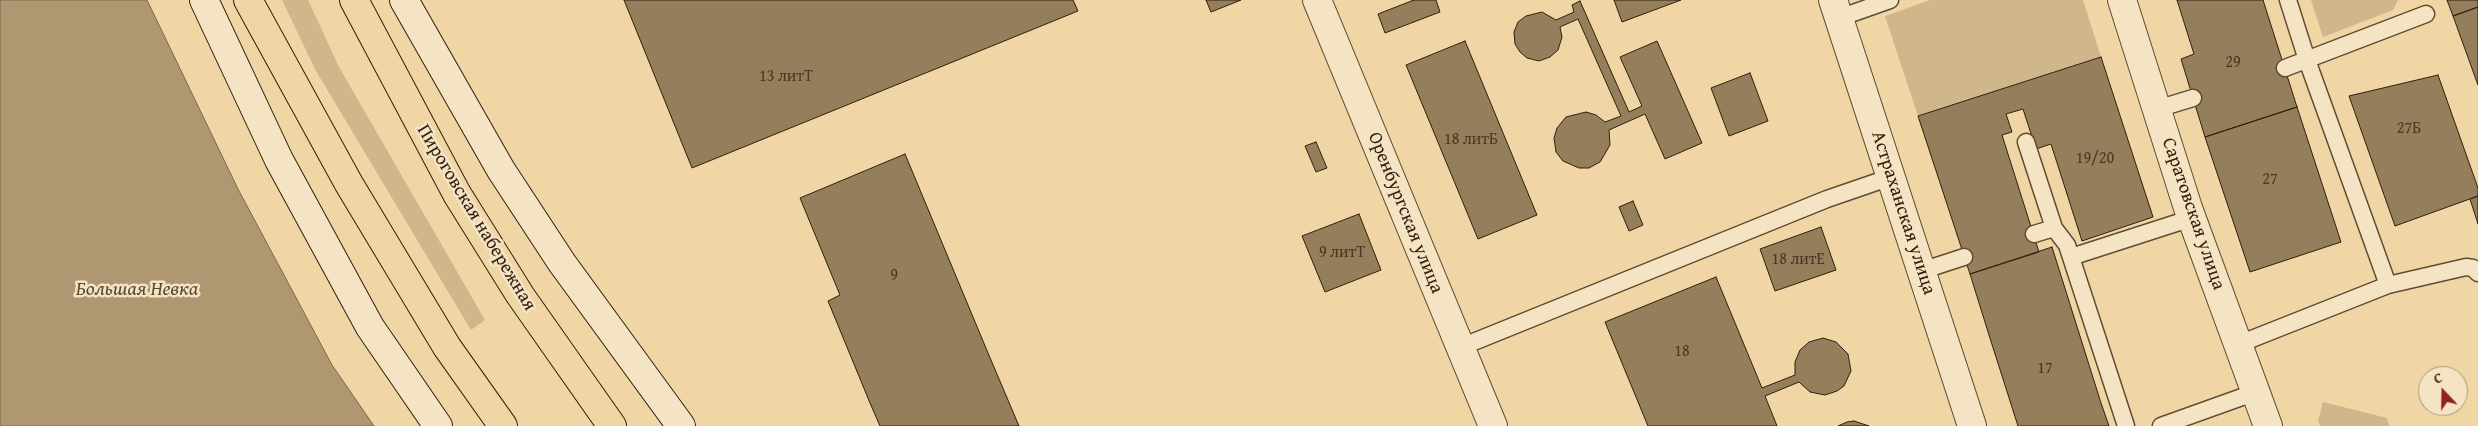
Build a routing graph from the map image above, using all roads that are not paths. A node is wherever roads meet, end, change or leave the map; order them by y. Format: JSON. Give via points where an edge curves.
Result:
{"nodes":[{"id":1,"x":204,"y":0,"type":"edge"},
{"id":2,"x":248,"y":0,"type":"edge"},
{"id":3,"x":354,"y":0,"type":"edge"},
{"id":4,"x":404,"y":0,"type":"edge"},
{"id":5,"x":1317,"y":0,"type":"edge"},
{"id":6,"x":1890,"y":0,"type":"edge"},
{"id":7,"x":2122,"y":0,"type":"edge"},
{"id":8,"x":2288,"y":0,"type":"edge"},
{"id":9,"x":1836,"y":9,"type":"edge"},
{"id":10,"x":2426,"y":14,"type":"dead end"},
{"id":11,"x":2307,"y":60,"type":"junction"},
{"id":12,"x":2285,"y":68,"type":"dead end"},
{"id":13,"x":2193,"y":98,"type":"dead end"},
{"id":14,"x":2157,"y":109,"type":"junction"},
{"id":15,"x":2026,"y":142,"type":"dead end"},
{"id":16,"x":1891,"y":177,"type":"junction"},
{"id":17,"x":2192,"y":218,"type":"junction"},
{"id":18,"x":2054,"y":228,"type":"junction"},
{"id":19,"x":2034,"y":234,"type":"dead end"},
{"id":20,"x":1964,"y":257,"type":"dead end"},
{"id":21,"x":2071,"y":257,"type":"junction"},
{"id":22,"x":1921,"y":271,"type":"junction"},
{"id":23,"x":2478,"y":273,"type":"edge"},
{"id":24,"x":2388,"y":285,"type":"junction"},
{"id":25,"x":2239,"y":344,"type":"junction"},
{"id":26,"x":1461,"y":348,"type":"junction"},
{"id":27,"x":2256,"y":392,"type":"junction"},
{"id":28,"x":438,"y":426,"type":"edge"},
{"id":29,"x":503,"y":426,"type":"edge"},
{"id":30,"x":612,"y":426,"type":"edge"},
{"id":31,"x":681,"y":426,"type":"edge"},
{"id":32,"x":1493,"y":426,"type":"edge"},
{"id":33,"x":1972,"y":426,"type":"edge"},
{"id":34,"x":2126,"y":426,"type":"edge"},
{"id":35,"x":2161,"y":426,"type":"edge"},
{"id":36,"x":2268,"y":426,"type":"edge"}],
"edges":[{"from":1,"to":28,"type":"street","via":[[279,160],[370,327]]},
{"from":2,"to":29,"type":"main road","via":[[354,193],[446,347]]},
{"from":3,"to":30,"type":"main road","name":"Пироговская набережная","via":[[457,194],[520,295]]},
{"from":4,"to":31,"type":"street","via":[[501,170],[557,256]]},
{"from":5,"to":26,"type":"street","name":"Оренбургская улица"},
{"from":6,"to":9,"type":"lane"},
{"from":7,"to":14,"type":"street","name":"Саратовская улица"},
{"from":8,"to":11,"type":"lane"},
{"from":9,"to":16,"type":"street","name":"Астраханская улица"},
{"from":10,"to":11,"type":"lane"},
{"from":11,"to":12,"type":"lane"},
{"from":11,"to":24,"type":"lane"},
{"from":13,"to":14,"type":"lane"},
{"from":14,"to":17,"type":"street","name":"Саратовская улица"},
{"from":15,"to":18,"type":"lane"},
{"from":16,"to":22,"type":"street","name":"Астраханская улица"},
{"from":16,"to":26,"type":"lane","via":[[1827,199]]},
{"from":17,"to":21,"type":"lane"},
{"from":17,"to":25,"type":"street","name":"Саратовская улица"},
{"from":18,"to":19,"type":"lane"},
{"from":18,"to":21,"type":"lane","via":[[2067,245]]},
{"from":20,"to":22,"type":"lane"},
{"from":21,"to":34,"type":"lane"},
{"from":22,"to":33,"type":"street","name":"Астраханская улица"},
{"from":23,"to":24,"type":"lane","via":[[2466,267]]},
{"from":24,"to":25,"type":"lane"},
{"from":25,"to":27,"type":"street","name":"Саратовская улица"},
{"from":26,"to":32,"type":"street","name":"Оренбургская улица"},
{"from":27,"to":35,"type":"lane"},
{"from":27,"to":36,"type":"street","name":"Саратовская улица"}]}
